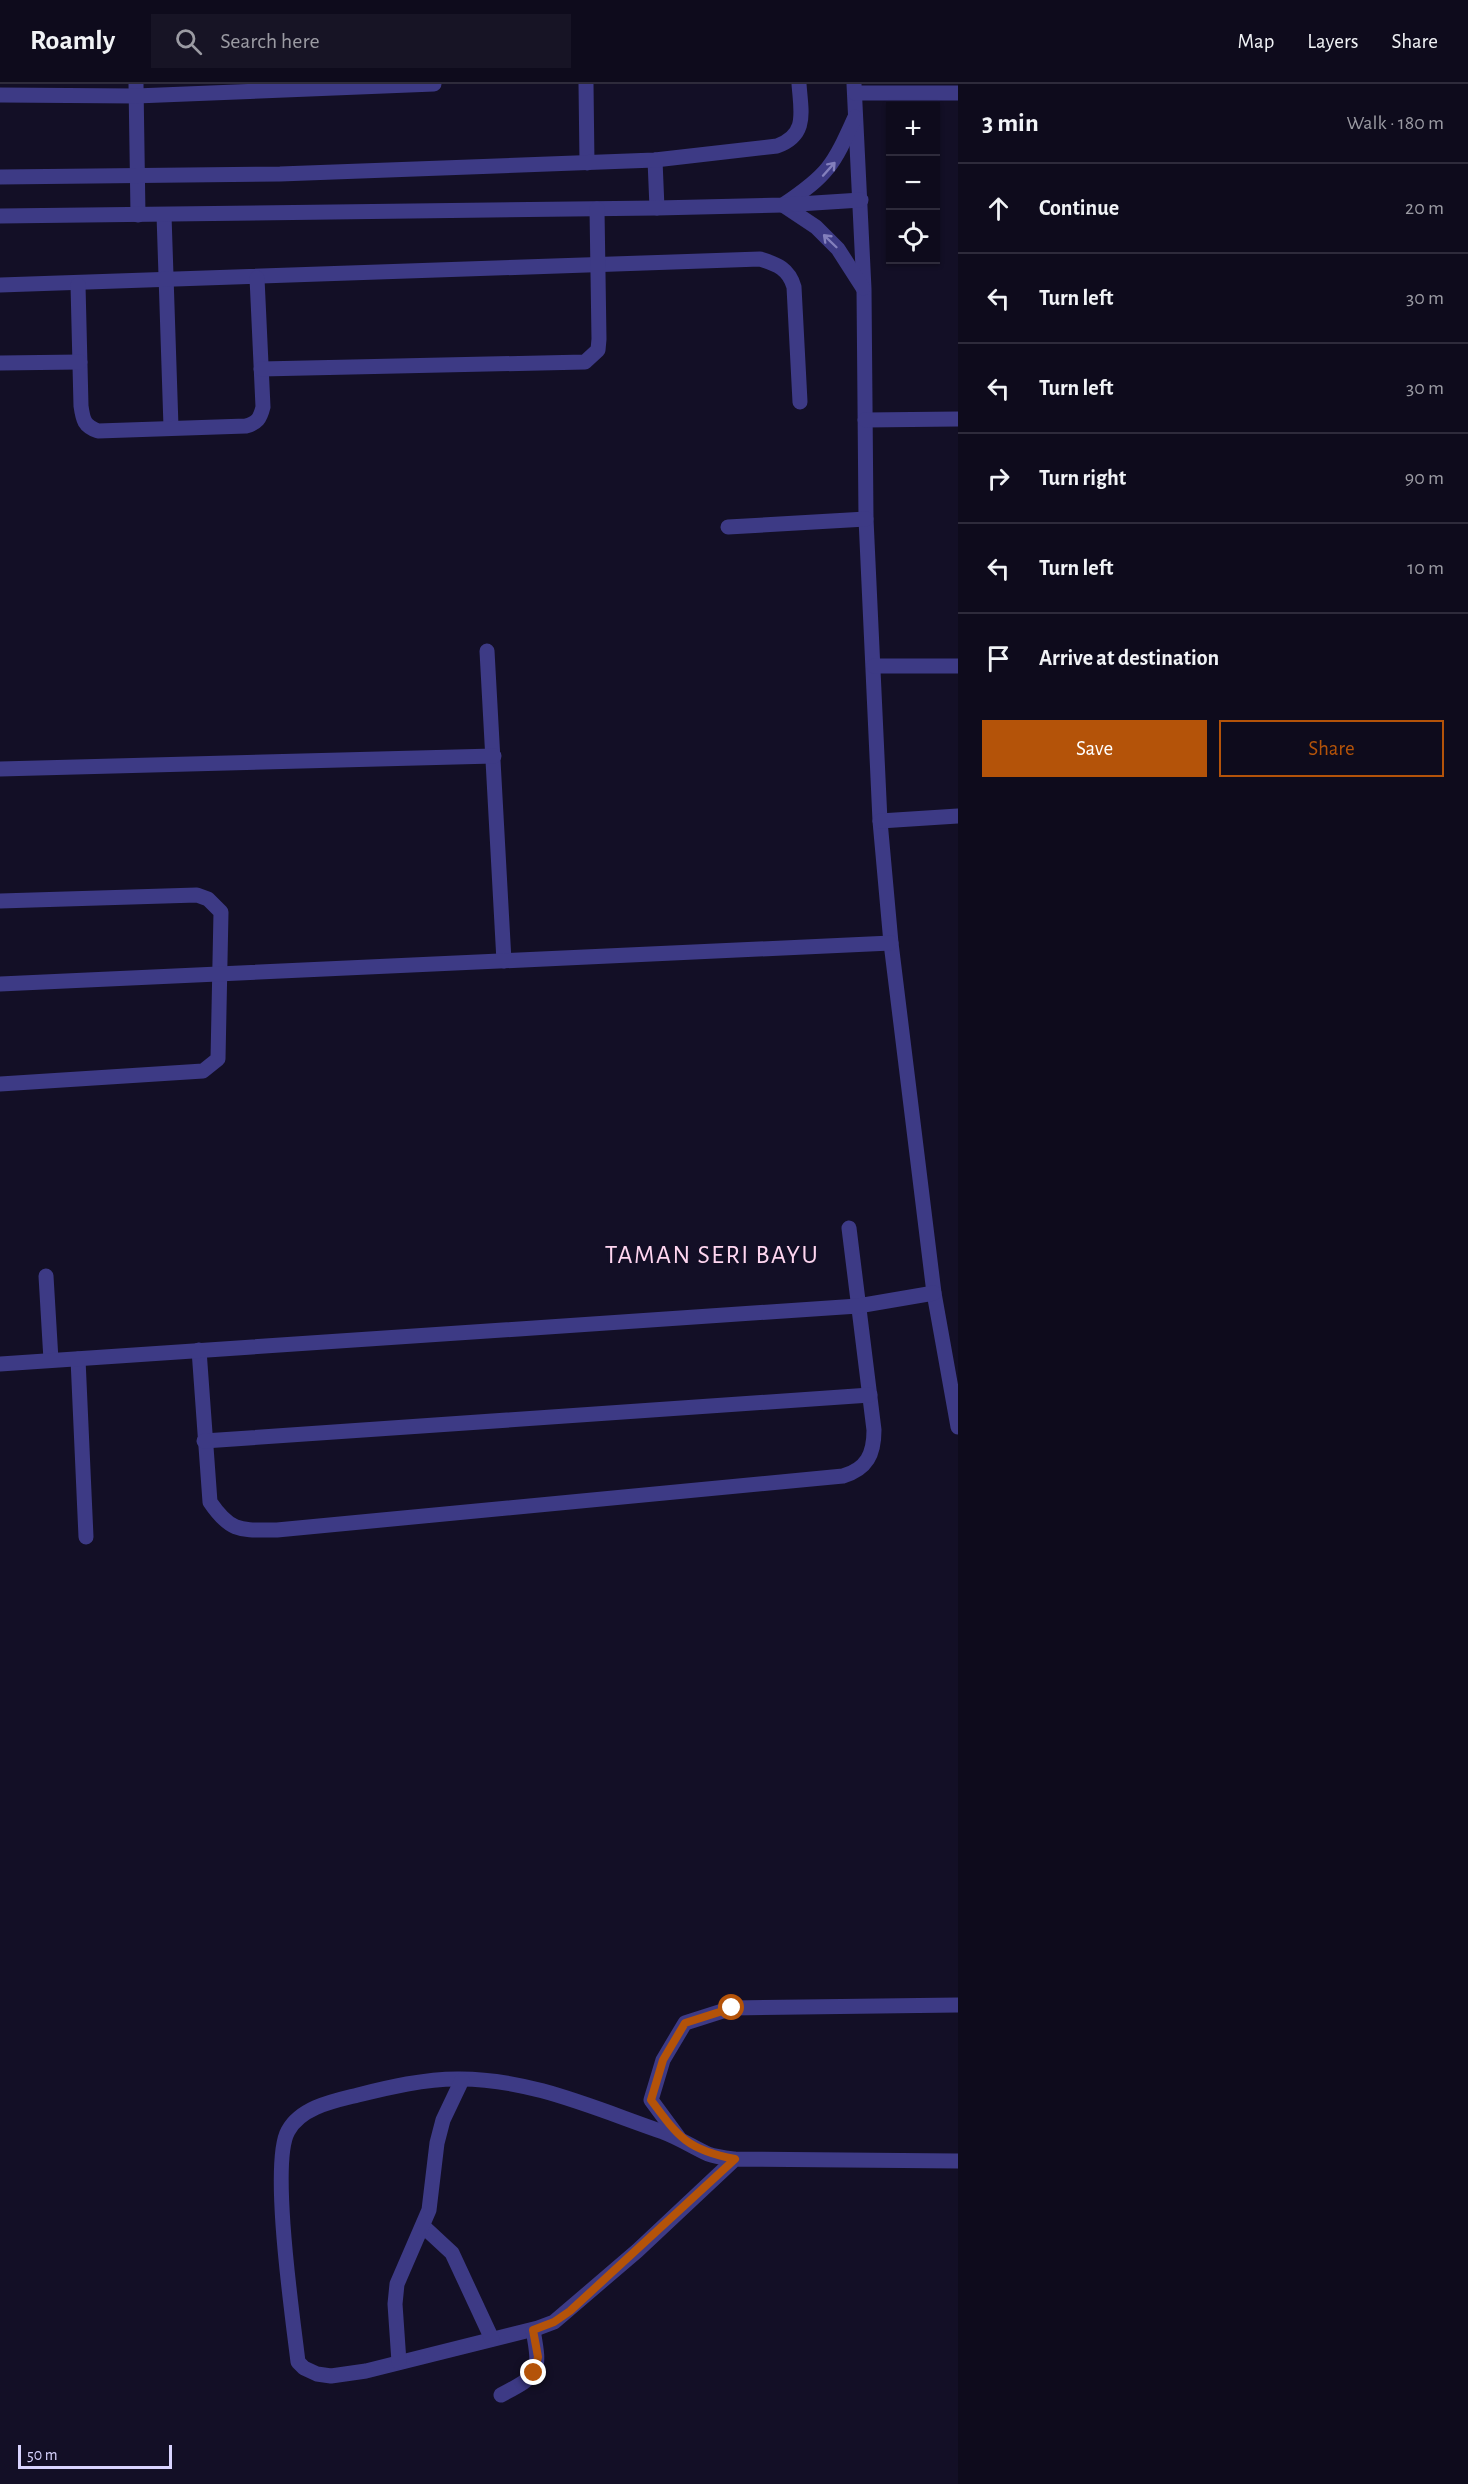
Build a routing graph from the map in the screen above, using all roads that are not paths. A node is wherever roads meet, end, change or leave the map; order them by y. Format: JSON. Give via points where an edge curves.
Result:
{"nodes":[{"id":1,"x":434,"y":84,"type":"edge"},
{"id":2,"x":586,"y":84,"type":"edge"},
{"id":3,"x":799,"y":84,"type":"edge"},
{"id":4,"x":57,"y":89,"type":"edge"},
{"id":5,"x":855,"y":89,"type":"edge"},
{"id":6,"x":136,"y":90,"type":"edge"},
{"id":7,"x":958,"y":93,"type":"edge"},
{"id":8,"x":0,"y":95,"type":"edge"},
{"id":9,"x":857,"y":115,"type":"junction"},
{"id":10,"x":655,"y":160,"type":"junction"},
{"id":11,"x":587,"y":163,"type":"junction"},
{"id":12,"x":0,"y":177,"type":"edge"},
{"id":13,"x":138,"y":177,"type":"junction"},
{"id":14,"x":861,"y":200,"type":"junction"},
{"id":15,"x":783,"y":205,"type":"junction"},
{"id":16,"x":657,"y":208,"type":"junction"},
{"id":17,"x":597,"y":209,"type":"junction"},
{"id":18,"x":138,"y":215,"type":"junction"},
{"id":19,"x":164,"y":215,"type":"junction"},
{"id":20,"x":0,"y":216,"type":"edge"},
{"id":21,"x":599,"y":263,"type":"junction"},
{"id":22,"x":257,"y":278,"type":"junction"},
{"id":23,"x":166,"y":279,"type":"junction"},
{"id":24,"x":0,"y":285,"type":"edge"},
{"id":25,"x":78,"y":285,"type":"junction"},
{"id":26,"x":864,"y":289,"type":"junction"},
{"id":27,"x":80,"y":362,"type":"junction"},
{"id":28,"x":0,"y":363,"type":"edge"},
{"id":29,"x":261,"y":369,"type":"junction"},
{"id":30,"x":800,"y":402,"type":"dead end"},
{"id":31,"x":958,"y":419,"type":"edge"},
{"id":32,"x":865,"y":420,"type":"junction"},
{"id":33,"x":171,"y":427,"type":"junction"},
{"id":34,"x":866,"y":519,"type":"junction"},
{"id":35,"x":728,"y":527,"type":"dead end"},
{"id":36,"x":487,"y":651,"type":"dead end"},
{"id":37,"x":874,"y":666,"type":"junction"},
{"id":38,"x":958,"y":666,"type":"edge"},
{"id":39,"x":494,"y":756,"type":"junction"},
{"id":40,"x":0,"y":769,"type":"edge"},
{"id":41,"x":958,"y":816,"type":"edge"},
{"id":42,"x":880,"y":821,"type":"junction"},
{"id":43,"x":0,"y":901,"type":"edge"},
{"id":44,"x":891,"y":943,"type":"junction"},
{"id":45,"x":504,"y":961,"type":"junction"},
{"id":46,"x":220,"y":974,"type":"junction"},
{"id":47,"x":0,"y":984,"type":"edge"},
{"id":48,"x":0,"y":1084,"type":"edge"},
{"id":49,"x":849,"y":1228,"type":"dead end"},
{"id":50,"x":46,"y":1276,"type":"dead end"},
{"id":51,"x":934,"y":1293,"type":"junction"},
{"id":52,"x":858,"y":1306,"type":"junction"},
{"id":53,"x":199,"y":1350,"type":"junction"},
{"id":54,"x":78,"y":1359,"type":"junction"},
{"id":55,"x":51,"y":1360,"type":"junction"},
{"id":56,"x":0,"y":1364,"type":"edge"},
{"id":57,"x":870,"y":1395,"type":"junction"},
{"id":58,"x":958,"y":1427,"type":"edge"},
{"id":59,"x":204,"y":1441,"type":"junction"},
{"id":60,"x":86,"y":1537,"type":"dead end"},
{"id":61,"x":958,"y":2006,"type":"edge"},
{"id":62,"x":462,"y":2080,"type":"junction"},
{"id":63,"x":679,"y":2138,"type":"junction"},
{"id":64,"x":735,"y":2159,"type":"junction"},
{"id":65,"x":958,"y":2161,"type":"edge"},
{"id":66,"x":424,"y":2227,"type":"junction"},
{"id":67,"x":533,"y":2330,"type":"junction"},
{"id":68,"x":492,"y":2339,"type":"junction"},
{"id":69,"x":399,"y":2362,"type":"junction"},
{"id":70,"x":501,"y":2395,"type":"dead end"}],
"edges":[{"from":1,"to":6,"type":"street"},
{"from":2,"to":11,"type":"street"},
{"from":3,"to":10,"type":"street","via":[[800,124],[790,141],[777,146]]},
{"from":4,"to":6,"type":"street"},
{"from":4,"to":8,"type":"street"},
{"from":5,"to":7,"type":"street"},
{"from":5,"to":9,"type":"street"},
{"from":6,"to":13,"type":"street"},
{"from":9,"to":14,"type":"street"},
{"from":15,"to":9,"type":"street","one_way":true,"via":[[816,183],[836,161]]},
{"from":10,"to":11,"type":"street"},
{"from":10,"to":16,"type":"street"},
{"from":11,"to":13,"type":"street"},
{"from":12,"to":13,"type":"street"},
{"from":13,"to":18,"type":"street"},
{"from":14,"to":15,"type":"street"},
{"from":14,"to":26,"type":"street"},
{"from":15,"to":16,"type":"street"},
{"from":26,"to":15,"type":"street","one_way":true,"via":[[838,249]]},
{"from":16,"to":17,"type":"street"},
{"from":17,"to":19,"type":"street"},
{"from":17,"to":21,"type":"street"},
{"from":18,"to":19,"type":"street"},
{"from":18,"to":20,"type":"street"},
{"from":19,"to":23,"type":"street"},
{"from":21,"to":22,"type":"street"},
{"from":21,"to":29,"type":"street","via":[[598,350],[585,362]]},
{"from":21,"to":30,"type":"street","via":[[760,259],[784,269],[794,287]]},
{"from":22,"to":23,"type":"street"},
{"from":22,"to":29,"type":"street"},
{"from":23,"to":25,"type":"street"},
{"from":23,"to":33,"type":"street"},
{"from":24,"to":25,"type":"street"},
{"from":25,"to":27,"type":"street"},
{"from":26,"to":32,"type":"street"},
{"from":27,"to":28,"type":"street"},
{"from":27,"to":33,"type":"street","via":[[82,419],[87,427],[98,431]]},
{"from":29,"to":33,"type":"street","via":[[263,407],[255,424]]},
{"from":31,"to":32,"type":"street"},
{"from":32,"to":34,"type":"street"},
{"from":34,"to":35,"type":"street"},
{"from":34,"to":37,"type":"street"},
{"from":36,"to":39,"type":"street"},
{"from":37,"to":38,"type":"street"},
{"from":37,"to":42,"type":"street"},
{"from":39,"to":40,"type":"street"},
{"from":39,"to":45,"type":"street"},
{"from":41,"to":42,"type":"street"},
{"from":42,"to":44,"type":"street"},
{"from":43,"to":46,"type":"street","via":[[197,895],[208,898],[221,912]]},
{"from":44,"to":45,"type":"street"},
{"from":44,"to":51,"type":"street"},
{"from":45,"to":46,"type":"street"},
{"from":46,"to":47,"type":"street"},
{"from":46,"to":48,"type":"street","via":[[218,1059],[203,1071]]},
{"from":49,"to":52,"type":"street"},
{"from":50,"to":55,"type":"street"},
{"from":51,"to":52,"type":"street"},
{"from":51,"to":58,"type":"street"},
{"from":52,"to":53,"type":"street"},
{"from":52,"to":57,"type":"street"},
{"from":53,"to":54,"type":"street"},
{"from":53,"to":59,"type":"street"},
{"from":54,"to":55,"type":"street"},
{"from":54,"to":60,"type":"street"},
{"from":55,"to":56,"type":"street"},
{"from":57,"to":59,"type":"street"},
{"from":57,"to":59,"type":"street","via":[[874,1446],[869,1461],[857,1472],[843,1476],[276,1530],[244,1530],[224,1521],[210,1502]]},
{"from":61,"to":63,"type":"street","via":[[732,2008],[685,2023],[663,2060],[651,2100]]},
{"from":62,"to":63,"type":"street","via":[[549,2092]]},
{"from":62,"to":66,"type":"street","via":[[442,2120]]},
{"from":62,"to":69,"type":"street","via":[[395,2086],[345,2098],[308,2111],[287,2132],[281,2178],[298,2362],[317,2374],[331,2376]]},
{"from":63,"to":64,"type":"street","via":[[709,2154]]},
{"from":64,"to":65,"type":"street"},
{"from":64,"to":67,"type":"street","via":[[570,2311]]},
{"from":66,"to":68,"type":"street","via":[[452,2253]]},
{"from":66,"to":69,"type":"street","via":[[398,2284],[395,2304]]},
{"from":67,"to":68,"type":"street"},
{"from":67,"to":70,"type":"street","via":[[538,2357],[534,2373],[528,2381]]},
{"from":68,"to":69,"type":"street"}]}
